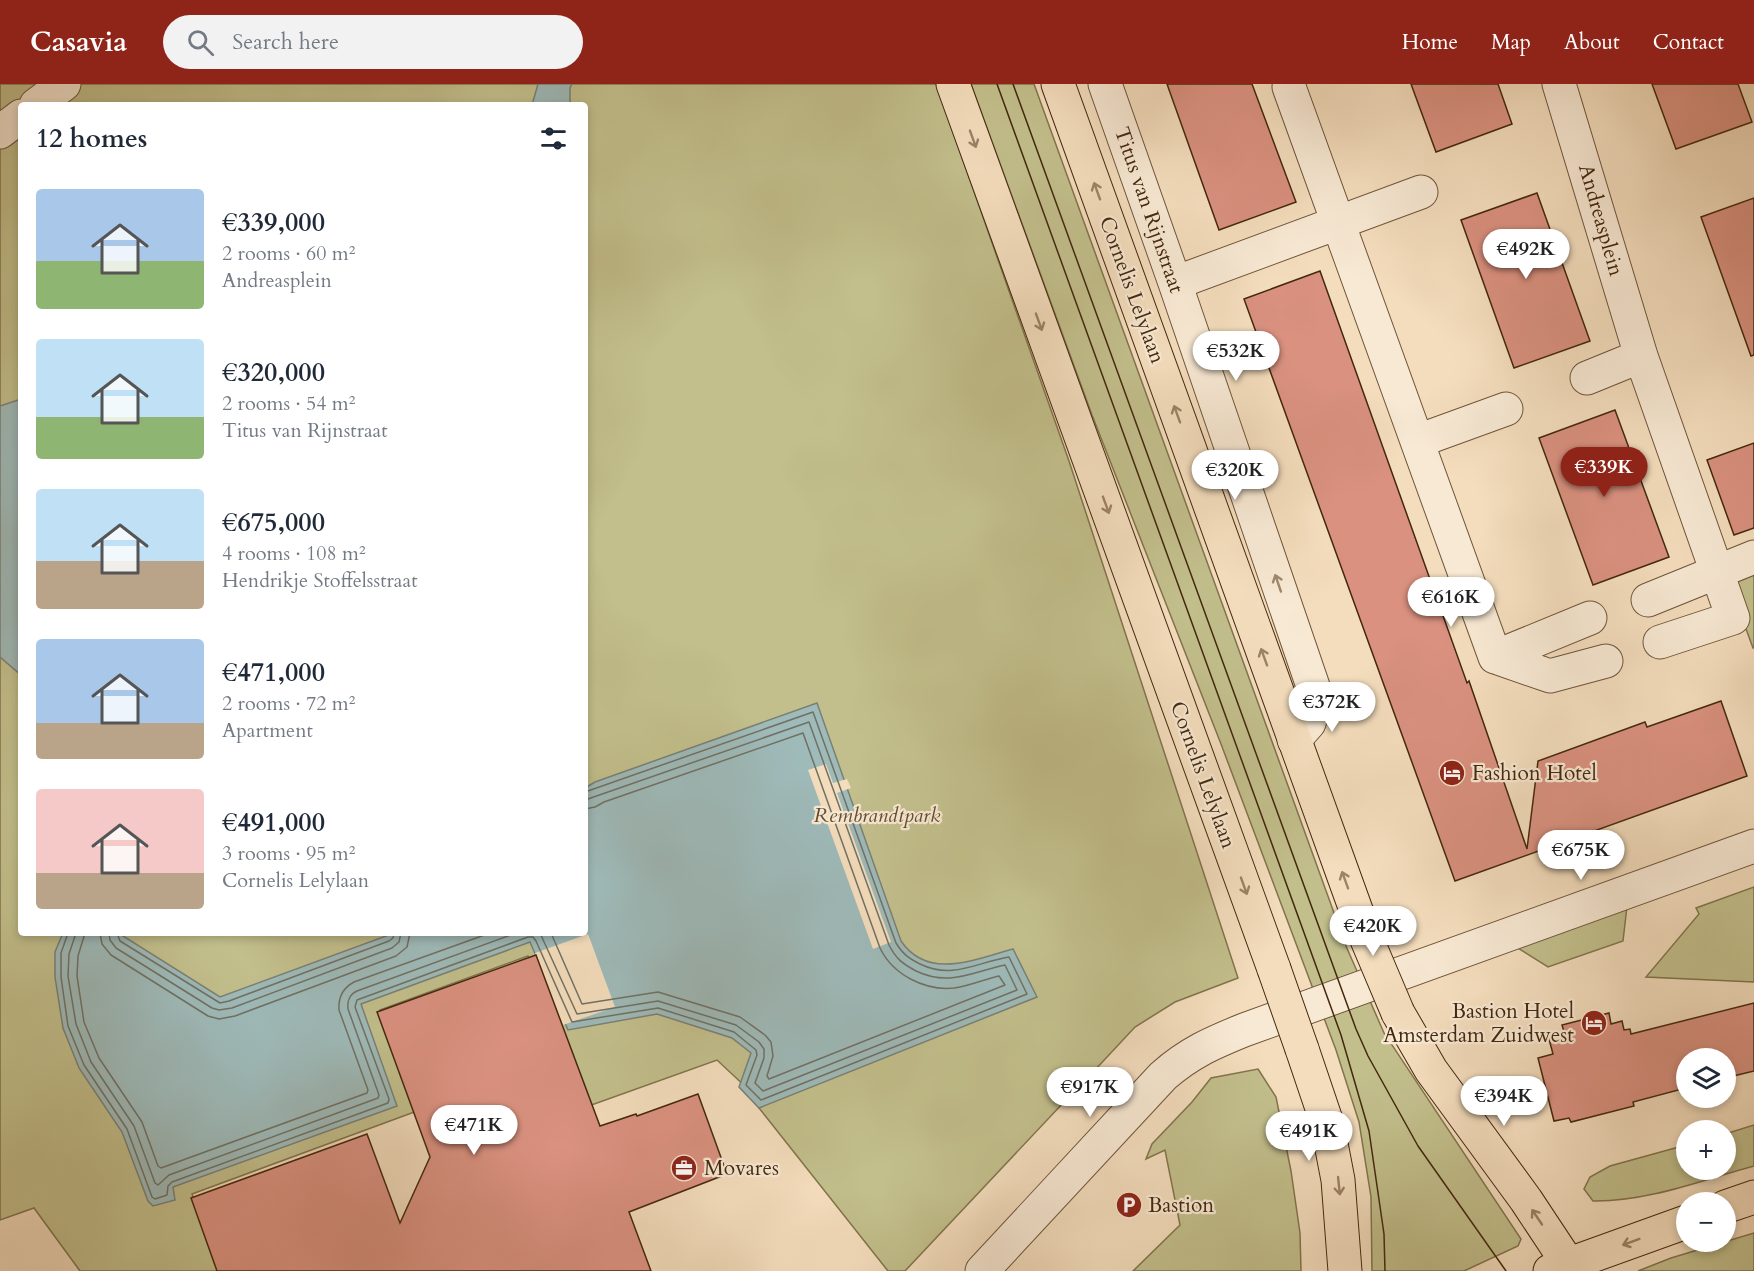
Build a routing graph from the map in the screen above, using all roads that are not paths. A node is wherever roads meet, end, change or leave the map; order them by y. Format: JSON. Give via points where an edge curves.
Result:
{"nodes":[{"id":1,"x":64,"y":84,"type":"edge"},
{"id":2,"x":952,"y":84,"type":"edge"},
{"id":3,"x":1058,"y":84,"type":"edge"},
{"id":4,"x":1105,"y":84,"type":"edge"},
{"id":5,"x":1559,"y":84,"type":"edge"},
{"id":6,"x":1288,"y":87,"type":"dead end"},
{"id":7,"x":40,"y":102,"type":"edge"},
{"id":8,"x":18,"y":119,"type":"edge"},
{"id":9,"x":0,"y":132,"type":"edge"},
{"id":10,"x":1421,"y":192,"type":"dead end"},
{"id":11,"x":1336,"y":223,"type":"junction"},
{"id":12,"x":1176,"y":283,"type":"junction"},
{"id":13,"x":1641,"y":356,"type":"junction"},
{"id":14,"x":1587,"y":378,"type":"dead end"},
{"id":15,"x":1506,"y":409,"type":"dead end"},
{"id":16,"x":1418,"y":441,"type":"junction"},
{"id":17,"x":1754,"y":557,"type":"edge"},
{"id":18,"x":1717,"y":573,"type":"junction"},
{"id":19,"x":1648,"y":600,"type":"dead end"},
{"id":20,"x":1590,"y":618,"type":"dead end"},
{"id":21,"x":1660,"y":642,"type":"dead end"},
{"id":22,"x":1495,"y":657,"type":"junction"},
{"id":23,"x":1606,"y":661,"type":"dead end"},
{"id":24,"x":1294,"y":740,"type":"junction"},
{"id":25,"x":1754,"y":846,"type":"edge"},
{"id":26,"x":1754,"y":1197,"type":"edge"},
{"id":27,"x":1736,"y":1204,"type":"edge"},
{"id":28,"x":1676,"y":1226,"type":"edge"},
{"id":29,"x":1564,"y":1269,"type":"edge"},
{"id":30,"x":982,"y":1271,"type":"edge"},
{"id":31,"x":1344,"y":1271,"type":"edge"}],
"edges":[{"from":1,"to":7,"type":"street"},
{"from":2,"to":31,"type":"main road","name":"Cornelis Lelylaan","one_way":true,"bridge":true,"via":[[1327,1123],[1338,1180]]},
{"from":24,"to":3,"type":"main road","name":"Cornelis Lelylaan","one_way":true},
{"from":4,"to":12,"type":"street","name":"Titus van Rijnstraat"},
{"from":5,"to":13,"type":"street","name":"Andreasplein"},
{"from":6,"to":11,"type":"street"},
{"from":8,"to":9,"type":"street"},
{"from":10,"to":11,"type":"street"},
{"from":11,"to":12,"type":"street"},
{"from":11,"to":16,"type":"street"},
{"from":24,"to":12,"type":"street","name":"Titus van Rijnstraat","one_way":true,"via":[[1309,723],[1317,698]]},
{"from":13,"to":14,"type":"street"},
{"from":13,"to":18,"type":"street","name":"Andreasplein"},
{"from":15,"to":16,"type":"street"},
{"from":16,"to":22,"type":"street"},
{"from":17,"to":18,"type":"street"},
{"from":18,"to":19,"type":"street"},
{"from":18,"to":21,"type":"street","name":"Andreasplein","via":[[1732,618]]},
{"from":20,"to":22,"type":"street"},
{"from":22,"to":23,"type":"street","via":[[1550,676]]},
{"from":29,"to":24,"type":"main road","name":"Cornelis Lelylaan","one_way":true,"bridge":true,"via":[[1526,1200],[1431,1070],[1398,1013],[1365,935]]},
{"from":25,"to":30,"type":"street","via":[[1244,1030],[1180,1060]]},
{"from":26,"to":27,"type":"main road"},
{"from":28,"to":29,"type":"main road","one_way":true}]}
